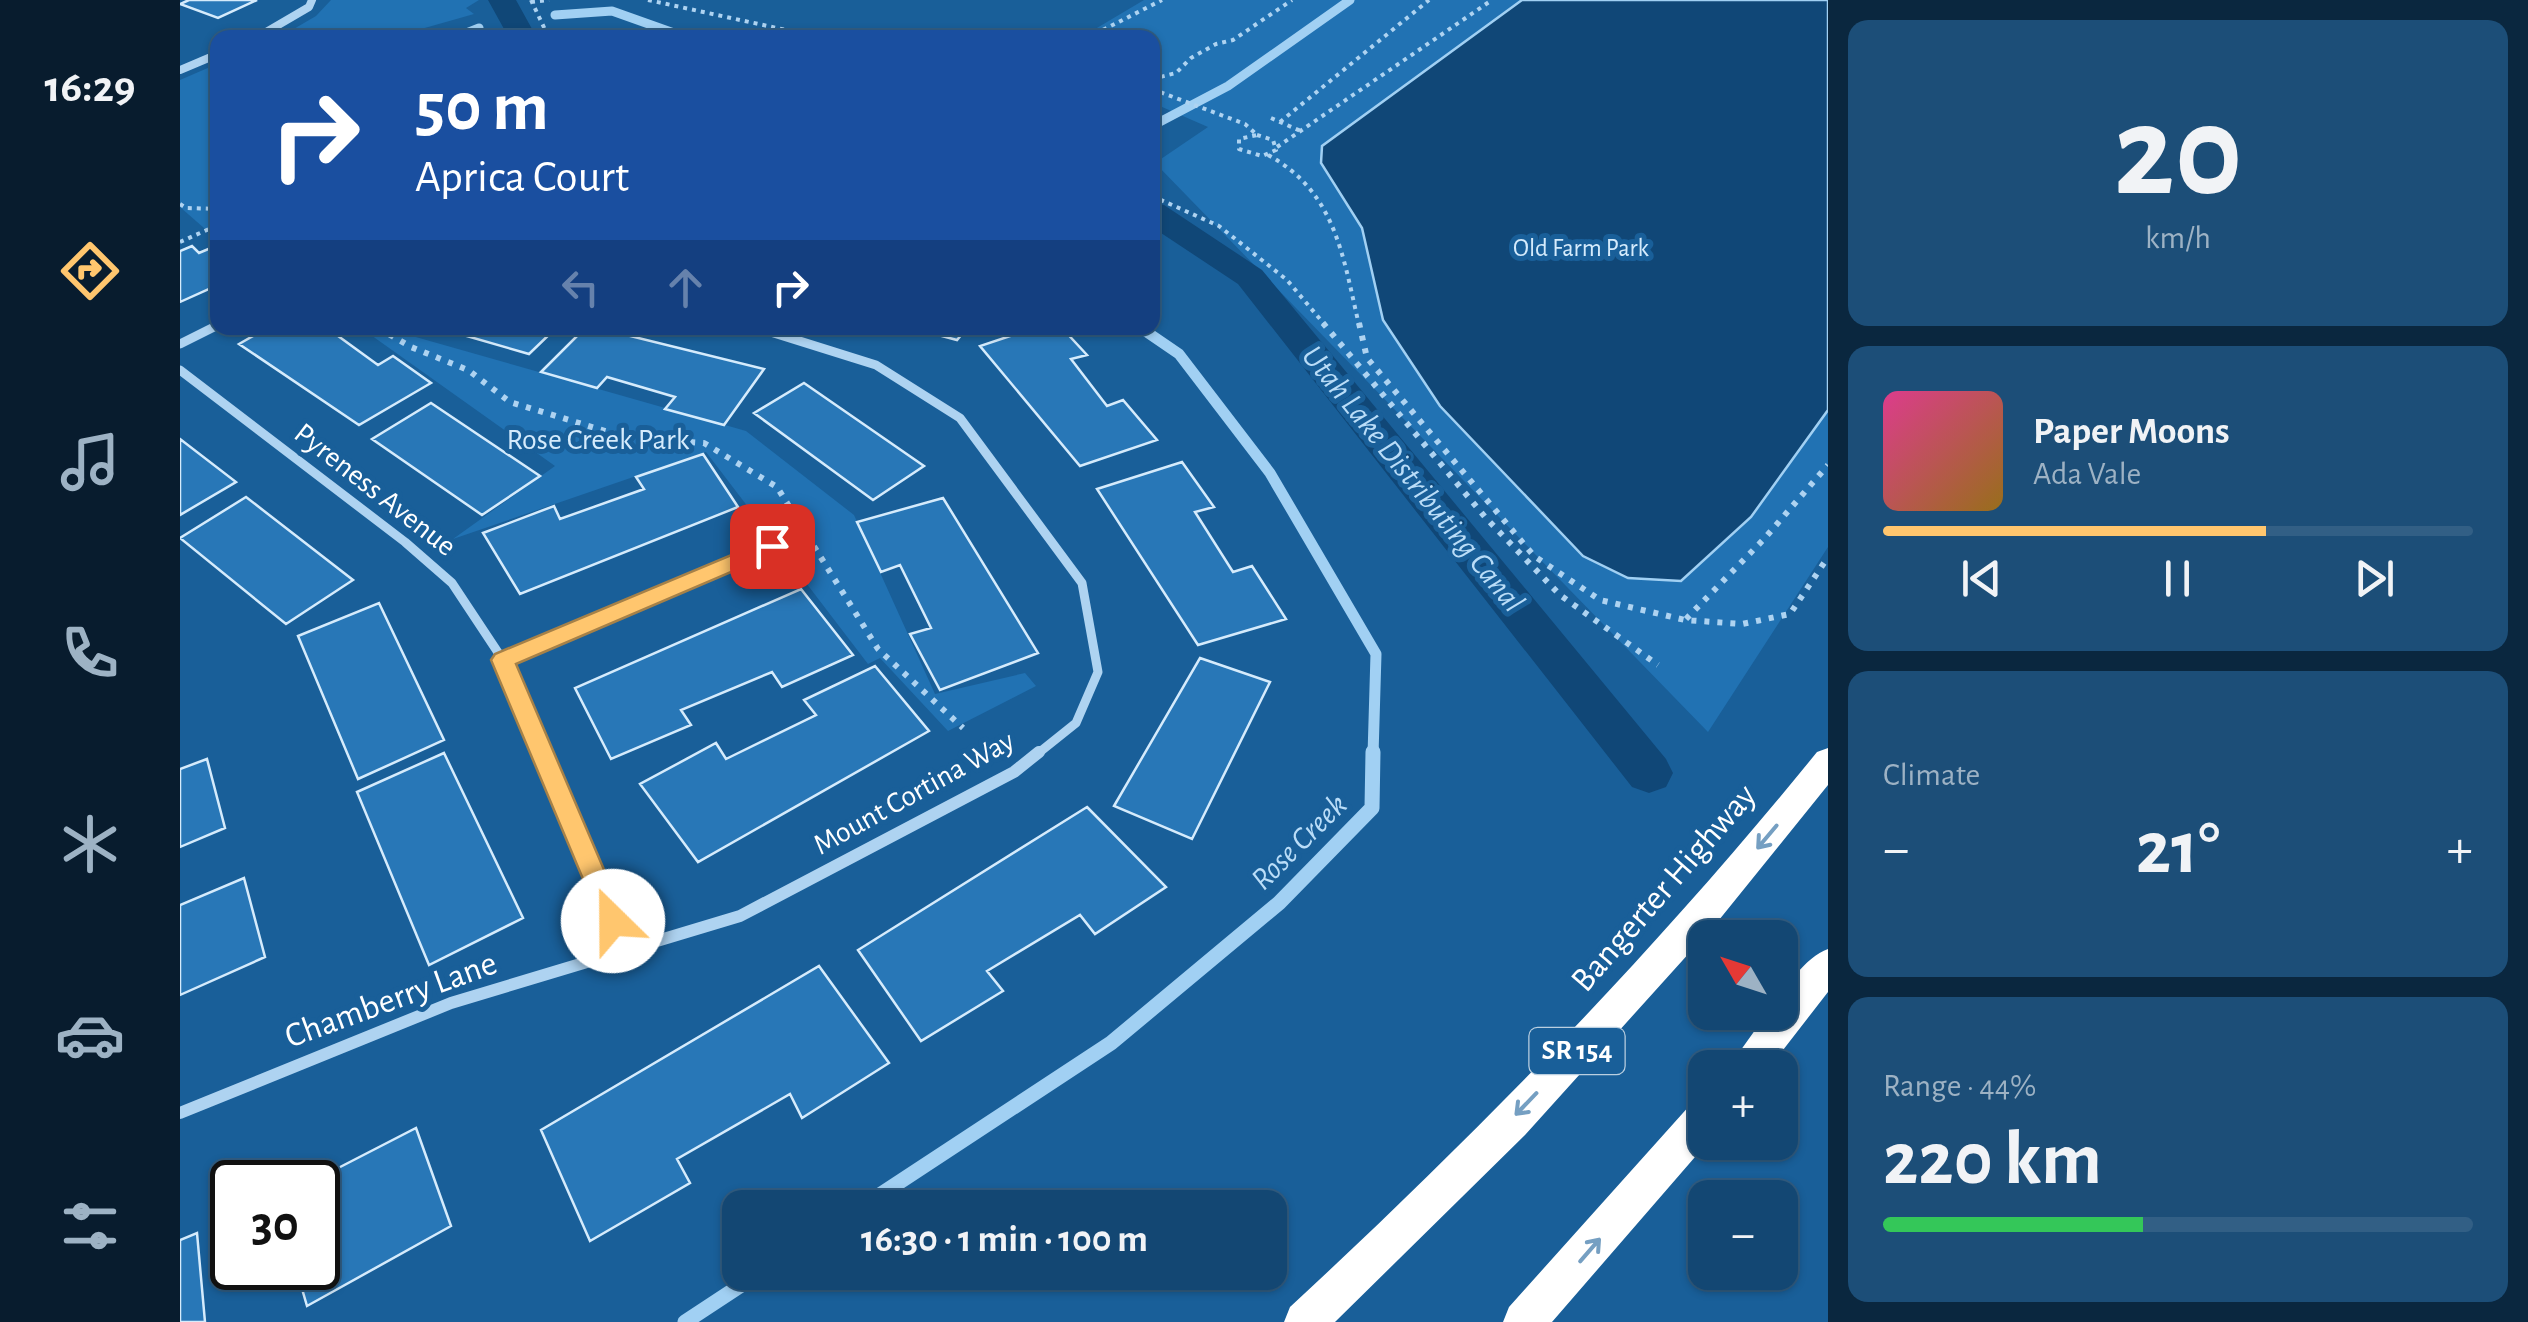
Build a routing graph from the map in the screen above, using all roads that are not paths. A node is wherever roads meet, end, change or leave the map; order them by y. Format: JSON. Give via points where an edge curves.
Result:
{"nodes":[{"id":1,"x":312,"y":0,"type":"edge"},
{"id":2,"x":270,"y":30,"type":"edge"},
{"id":3,"x":210,"y":57,"type":"edge"},
{"id":4,"x":180,"y":70,"type":"edge"},
{"id":5,"x":210,"y":329,"type":"edge"},
{"id":6,"x":780,"y":335,"type":"edge"},
{"id":7,"x":180,"y":344,"type":"edge"},
{"id":8,"x":180,"y":370,"type":"edge"},
{"id":9,"x":772,"y":546,"type":"dead end"},
{"id":10,"x":503,"y":660,"type":"junction"},
{"id":11,"x":1828,"y":761,"type":"edge"},
{"id":12,"x":626,"y":953,"type":"junction"},
{"id":13,"x":1828,"y":965,"type":"edge"},
{"id":14,"x":1760,"y":1050,"type":"edge"},
{"id":15,"x":180,"y":1113,"type":"edge"},
{"id":16,"x":1688,"y":1136,"type":"edge"},
{"id":17,"x":1305,"y":1322,"type":"edge"},
{"id":18,"x":1524,"y":1322,"type":"edge"}],
"edges":[{"from":1,"to":2,"type":"street"},
{"from":3,"to":4,"type":"street"},
{"from":5,"to":7,"type":"street"},
{"from":6,"to":12,"type":"street","name":"Mount Cortina Way","via":[[876,365],[960,418],[1082,583],[1098,672],[1076,723],[1014,772],[740,916]]},
{"from":8,"to":10,"type":"street","name":"Pyreness Avenue","via":[[452,583]]},
{"from":9,"to":10,"type":"lane"},
{"from":10,"to":12,"type":"street","name":"Pyreness Avenue"},
{"from":11,"to":17,"type":"highway","name":"Bangerter Highway","number":"SR 154","one_way":true,"via":[[1596,1031]]},
{"from":12,"to":15,"type":"street","name":"Chamberry Lane","via":[[452,1003]]},
{"from":13,"to":14,"type":"highway"},
{"from":18,"to":16,"type":"highway","one_way":true}]}
